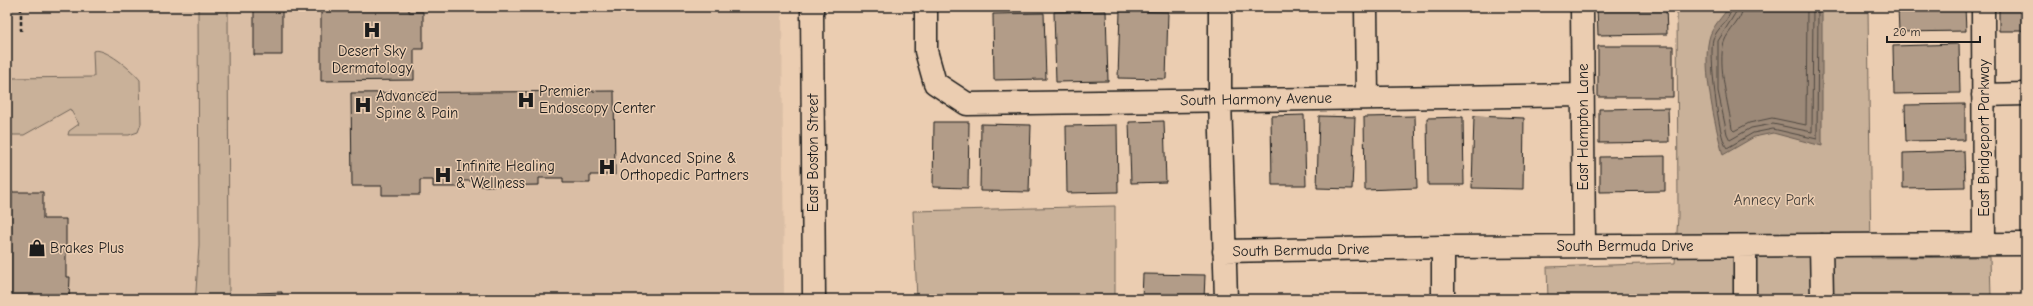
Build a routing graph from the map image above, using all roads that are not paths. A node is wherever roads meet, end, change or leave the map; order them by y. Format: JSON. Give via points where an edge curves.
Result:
{"nodes":[{"id":1,"x":812,"y":7,"type":"edge"},
{"id":2,"x":926,"y":7,"type":"edge"},
{"id":3,"x":1220,"y":7,"type":"edge"},
{"id":4,"x":1366,"y":7,"type":"edge"},
{"id":5,"x":1582,"y":7,"type":"edge"},
{"id":6,"x":1983,"y":7,"type":"edge"},
{"id":7,"x":2026,"y":94,"type":"edge"},
{"id":8,"x":1583,"y":95,"type":"junction"},
{"id":9,"x":1983,"y":95,"type":"junction"},
{"id":10,"x":1367,"y":97,"type":"junction"},
{"id":11,"x":1220,"y":99,"type":"junction"},
{"id":12,"x":1984,"y":244,"type":"junction"},
{"id":13,"x":2026,"y":244,"type":"edge"},
{"id":14,"x":1821,"y":245,"type":"junction"},
{"id":15,"x":1584,"y":246,"type":"junction"},
{"id":16,"x":1745,"y":246,"type":"junction"},
{"id":17,"x":1443,"y":247,"type":"junction"},
{"id":18,"x":1224,"y":251,"type":"junction"},
{"id":19,"x":814,"y":299,"type":"edge"},
{"id":20,"x":1226,"y":299,"type":"edge"},
{"id":21,"x":1443,"y":299,"type":"edge"},
{"id":22,"x":1745,"y":299,"type":"edge"},
{"id":23,"x":1822,"y":299,"type":"edge"}],
"edges":[{"from":1,"to":19,"type":"street","name":"East Boston Street"},
{"from":2,"to":11,"type":"street","name":"South Harmony Avenue","via":[[926,51],[935,83],[967,104]]},
{"from":3,"to":11,"type":"street"},
{"from":4,"to":10,"type":"street"},
{"from":5,"to":8,"type":"street","name":"East Hampton Lane"},
{"from":6,"to":9,"type":"street","name":"East Bridgeport Parkway"},
{"from":7,"to":9,"type":"street"},
{"from":8,"to":10,"type":"street","name":"South Harmony Avenue"},
{"from":8,"to":15,"type":"street","name":"East Hampton Lane"},
{"from":9,"to":12,"type":"street","name":"East Bridgeport Parkway"},
{"from":10,"to":11,"type":"street","name":"South Harmony Avenue"},
{"from":11,"to":18,"type":"street"},
{"from":12,"to":13,"type":"street","name":"South Bermuda Drive"},
{"from":12,"to":14,"type":"street","name":"South Bermuda Drive"},
{"from":14,"to":16,"type":"street","name":"South Bermuda Drive"},
{"from":14,"to":23,"type":"street"},
{"from":15,"to":16,"type":"street","name":"South Bermuda Drive"},
{"from":15,"to":17,"type":"street","name":"South Bermuda Drive"},
{"from":16,"to":22,"type":"street"},
{"from":17,"to":18,"type":"street","name":"South Bermuda Drive"},
{"from":17,"to":21,"type":"street"},
{"from":18,"to":20,"type":"street"}]}
